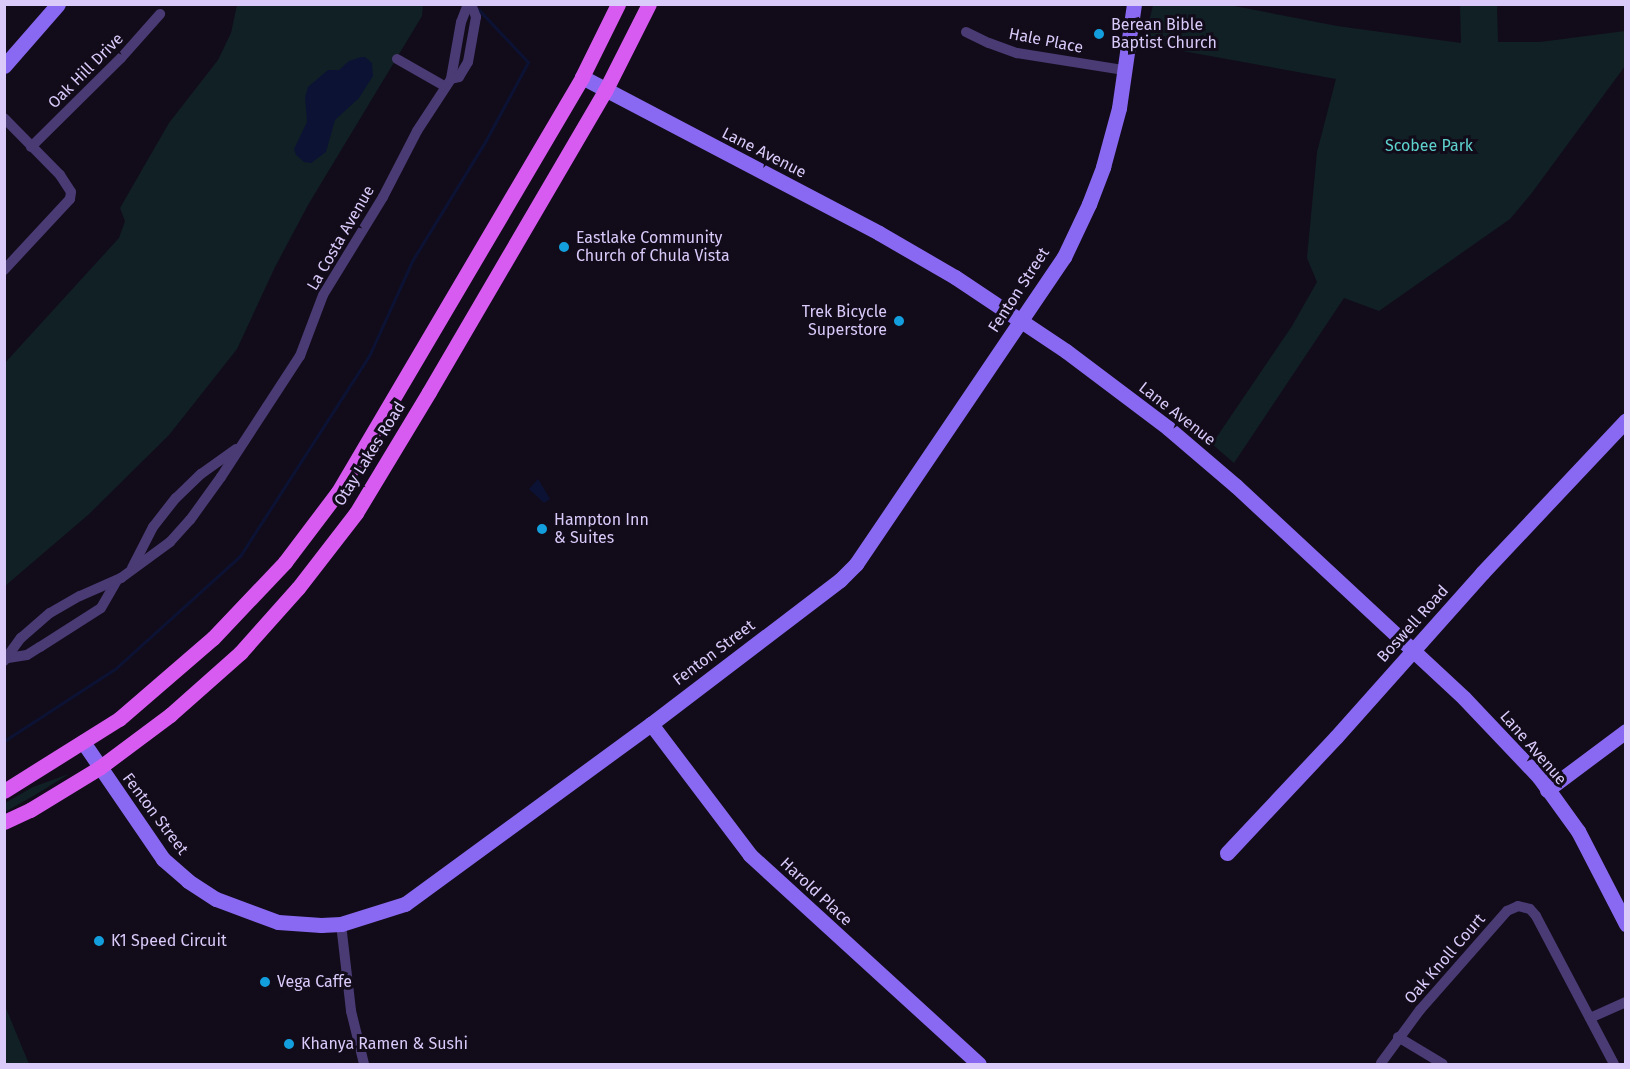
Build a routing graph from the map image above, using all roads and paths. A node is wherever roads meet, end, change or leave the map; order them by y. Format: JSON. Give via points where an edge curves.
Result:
{"nodes":[{"id":1,"x":58,"y":4,"type":"edge"},
{"id":2,"x":470,"y":4,"type":"edge"},
{"id":3,"x":618,"y":4,"type":"edge"},
{"id":4,"x":649,"y":4,"type":"edge"},
{"id":5,"x":1134,"y":4,"type":"edge"},
{"id":6,"x":160,"y":14,"type":"dead end"},
{"id":7,"x":966,"y":32,"type":"dead end"},
{"id":8,"x":397,"y":58,"type":"dead end"},
{"id":9,"x":4,"y":66,"type":"edge"},
{"id":10,"x":1123,"y":70,"type":"junction"},
{"id":11,"x":582,"y":77,"type":"junction"},
{"id":12,"x":449,"y":83,"type":"junction"},
{"id":13,"x":604,"y":91,"type":"junction"},
{"id":14,"x":4,"y":118,"type":"edge"},
{"id":15,"x":31,"y":147,"type":"junction"},
{"id":16,"x":4,"y":270,"type":"edge"},
{"id":17,"x":1021,"y":321,"type":"junction"},
{"id":18,"x":1626,"y":420,"type":"edge"},
{"id":19,"x":241,"y":445,"type":"junction"},
{"id":20,"x":130,"y":572,"type":"junction"},
{"id":21,"x":117,"y":580,"type":"junction"},
{"id":22,"x":1413,"y":651,"type":"junction"},
{"id":23,"x":6,"y":659,"type":"edge"},
{"id":24,"x":651,"y":724,"type":"junction"},
{"id":25,"x":1626,"y":731,"type":"edge"},
{"id":26,"x":83,"y":742,"type":"junction"},
{"id":27,"x":99,"y":768,"type":"junction"},
{"id":28,"x":1547,"y":790,"type":"junction"},
{"id":29,"x":4,"y":791,"type":"edge"},
{"id":30,"x":4,"y":822,"type":"edge"},
{"id":31,"x":1227,"y":853,"type":"dead end"},
{"id":32,"x":341,"y":924,"type":"junction"},
{"id":33,"x":1626,"y":924,"type":"edge"},
{"id":34,"x":1626,"y":1002,"type":"edge"},
{"id":35,"x":1590,"y":1018,"type":"junction"},
{"id":36,"x":1398,"y":1037,"type":"junction"},
{"id":37,"x":1381,"y":1063,"type":"edge"},
{"id":38,"x":364,"y":1065,"type":"edge"},
{"id":39,"x":979,"y":1065,"type":"edge"},
{"id":40,"x":1443,"y":1065,"type":"edge"},
{"id":41,"x":1614,"y":1065,"type":"edge"}],
"edges":[{"from":1,"to":9,"type":"street"},
{"from":2,"to":12,"type":"street","name":"La Costa Avenue","via":[[461,22]]},
{"from":3,"to":11,"type":"main road","name":"Otay Lakes Road"},
{"from":4,"to":13,"type":"main road","name":"Otay Lakes Road"},
{"from":5,"to":10,"type":"street","name":"Fenton Street"},
{"from":6,"to":15,"type":"street","name":"Oak Hill Drive","via":[[122,58]]},
{"from":7,"to":10,"type":"street","name":"Hale Place","via":[[1017,53]]},
{"from":8,"to":12,"type":"street"},
{"from":10,"to":17,"type":"street","name":"Fenton Street","via":[[1119,108],[1090,202],[1064,257]]},
{"from":11,"to":13,"type":"street","name":"Lane Avenue"},
{"from":11,"to":26,"type":"main road","name":"Otay Lakes Road","via":[[332,501],[285,562],[213,638],[119,719]]},
{"from":12,"to":19,"type":"street","name":"La Costa Avenue","via":[[323,295],[300,356]]},
{"from":13,"to":17,"type":"street","name":"Lane Avenue","via":[[879,232]]},
{"from":13,"to":27,"type":"main road","name":"Otay Lakes Road","via":[[356,513],[298,588],[240,653],[170,715]]},
{"from":14,"to":15,"type":"street"},
{"from":15,"to":16,"type":"street","via":[[68,185],[70,195]]},
{"from":17,"to":22,"type":"street","name":"Lane Avenue","via":[[1193,449]]},
{"from":17,"to":24,"type":"street","name":"Fenton Street","via":[[856,564]]},
{"from":18,"to":22,"type":"street","name":"Boswell Road"},
{"from":19,"to":20,"type":"street","name":"La Costa Avenue","via":[[190,520],[170,542]]},
{"from":19,"to":20,"type":"street","name":"La Costa Avenue","via":[[176,498],[153,527]]},
{"from":20,"to":21,"type":"street","name":"La Costa Avenue"},
{"from":21,"to":23,"type":"street","name":"La Costa Avenue","via":[[50,613],[21,638]]},
{"from":21,"to":23,"type":"street","name":"La Costa Avenue","via":[[101,608],[27,655]]},
{"from":22,"to":28,"type":"street","name":"Lane Avenue","via":[[1464,698]]},
{"from":22,"to":31,"type":"street","name":"Boswell Road"},
{"from":24,"to":32,"type":"street","name":"Fenton Street","via":[[405,904]]},
{"from":24,"to":39,"type":"street","name":"Harold Place","via":[[750,855]]},
{"from":25,"to":28,"type":"street"},
{"from":26,"to":27,"type":"street","name":"Fenton Street"},
{"from":26,"to":29,"type":"main road","name":"Otay Lakes Road"},
{"from":27,"to":30,"type":"main road","name":"Otay Lakes Road"},
{"from":27,"to":32,"type":"street","name":"Fenton Street","via":[[152,845],[202,891],[278,922]]},
{"from":28,"to":33,"type":"street","name":"Lane Avenue","via":[[1578,831]]},
{"from":32,"to":38,"type":"street","via":[[351,1011]]},
{"from":34,"to":35,"type":"street"},
{"from":35,"to":36,"type":"street","name":"Oak Knoll Court","via":[[1534,912],[1518,906],[1507,911]]},
{"from":35,"to":41,"type":"street"},
{"from":36,"to":37,"type":"street","name":"Oak Knoll Court"},
{"from":36,"to":40,"type":"street"}]}
